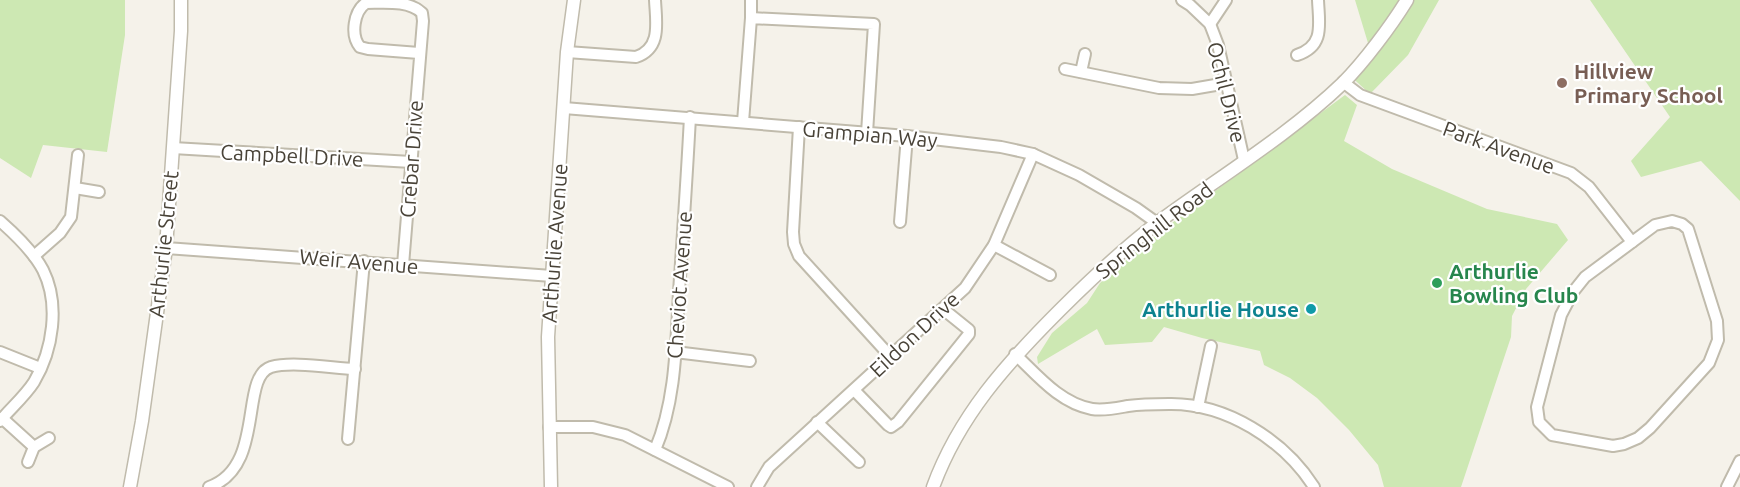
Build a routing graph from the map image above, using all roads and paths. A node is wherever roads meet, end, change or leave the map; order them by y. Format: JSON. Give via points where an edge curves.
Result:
{"nodes":[{"id":1,"x":181,"y":0,"type":"edge"},
{"id":2,"x":574,"y":0,"type":"edge"},
{"id":3,"x":655,"y":0,"type":"edge"},
{"id":4,"x":751,"y":0,"type":"edge"},
{"id":5,"x":1182,"y":0,"type":"edge"},
{"id":6,"x":1226,"y":0,"type":"edge"},
{"id":7,"x":1318,"y":0,"type":"edge"},
{"id":8,"x":1407,"y":0,"type":"edge"},
{"id":9,"x":751,"y":18,"type":"junction"},
{"id":10,"x":1210,"y":24,"type":"junction"},
{"id":11,"x":567,"y":52,"type":"junction"},
{"id":12,"x":419,"y":53,"type":"junction"},
{"id":13,"x":1085,"y":54,"type":"dead end"},
{"id":14,"x":1297,"y":54,"type":"dead end"},
{"id":15,"x":1065,"y":69,"type":"dead end"},
{"id":16,"x":1081,"y":72,"type":"junction"},
{"id":17,"x":1343,"y":82,"type":"junction"},
{"id":18,"x":1227,"y":83,"type":"junction"},
{"id":19,"x":564,"y":108,"type":"junction"},
{"id":20,"x":690,"y":117,"type":"junction"},
{"id":21,"x":743,"y":122,"type":"junction"},
{"id":22,"x":799,"y":127,"type":"junction"},
{"id":23,"x":867,"y":133,"type":"junction"},
{"id":24,"x":907,"y":136,"type":"junction"},
{"id":25,"x":173,"y":148,"type":"junction"},
{"id":26,"x":1033,"y":154,"type":"junction"},
{"id":27,"x":78,"y":155,"type":"dead end"},
{"id":28,"x":1244,"y":160,"type":"junction"},
{"id":29,"x":411,"y":162,"type":"junction"},
{"id":30,"x":75,"y":188,"type":"junction"},
{"id":31,"x":99,"y":192,"type":"dead end"},
{"id":32,"x":0,"y":221,"type":"edge"},
{"id":33,"x":900,"y":222,"type":"dead end"},
{"id":34,"x":1157,"y":223,"type":"junction"},
{"id":35,"x":1632,"y":242,"type":"junction"},
{"id":36,"x":994,"y":245,"type":"junction"},
{"id":37,"x":166,"y":248,"type":"junction"},
{"id":38,"x":34,"y":256,"type":"junction"},
{"id":39,"x":364,"y":261,"type":"junction"},
{"id":40,"x":403,"y":265,"type":"junction"},
{"id":41,"x":1050,"y":274,"type":"dead end"},
{"id":42,"x":552,"y":276,"type":"junction"},
{"id":43,"x":943,"y":309,"type":"junction"},
{"id":44,"x":1211,"y":346,"type":"dead end"},
{"id":45,"x":0,"y":352,"type":"edge"},
{"id":46,"x":675,"y":352,"type":"junction"},
{"id":47,"x":1015,"y":354,"type":"junction"},
{"id":48,"x":890,"y":356,"type":"junction"},
{"id":49,"x":750,"y":362,"type":"dead end"},
{"id":50,"x":40,"y":368,"type":"junction"},
{"id":51,"x":355,"y":369,"type":"junction"},
{"id":52,"x":854,"y":390,"type":"junction"},
{"id":53,"x":1198,"y":407,"type":"junction"},
{"id":54,"x":1,"y":420,"type":"edge"},
{"id":55,"x":817,"y":422,"type":"junction"},
{"id":56,"x":549,"y":428,"type":"junction"},
{"id":57,"x":49,"y":438,"type":"dead end"},
{"id":58,"x":348,"y":439,"type":"dead end"},
{"id":59,"x":34,"y":447,"type":"junction"},
{"id":60,"x":655,"y":450,"type":"junction"},
{"id":61,"x":1740,"y":461,"type":"edge"},
{"id":62,"x":28,"y":462,"type":"dead end"},
{"id":63,"x":859,"y":462,"type":"dead end"},
{"id":64,"x":130,"y":487,"type":"edge"},
{"id":65,"x":209,"y":487,"type":"edge"},
{"id":66,"x":551,"y":487,"type":"edge"},
{"id":67,"x":728,"y":487,"type":"edge"},
{"id":68,"x":757,"y":487,"type":"edge"},
{"id":69,"x":933,"y":487,"type":"edge"},
{"id":70,"x":1314,"y":487,"type":"edge"},
{"id":71,"x":1727,"y":487,"type":"edge"}],
"edges":[{"from":1,"to":25,"type":"street","name":"Arthurlie Street"},
{"from":2,"to":11,"type":"street","name":"Arthurlie Avenue"},
{"from":3,"to":11,"type":"street","via":[[656,37],[644,54],[636,57]]},
{"from":4,"to":9,"type":"street"},
{"from":5,"to":10,"type":"street","name":"Ochil Drive"},
{"from":6,"to":10,"type":"street"},
{"from":7,"to":14,"type":"street","via":[[1316,42],[1309,51]]},
{"from":8,"to":17,"type":"street","name":"Springhill Road"},
{"from":9,"to":21,"type":"street"},
{"from":9,"to":23,"type":"street","via":[[874,24]]},
{"from":10,"to":18,"type":"street","name":"Ochil Drive"},
{"from":11,"to":19,"type":"street","name":"Arthurlie Avenue"},
{"from":12,"to":12,"type":"street","name":"Crebar Drive","via":[[422,12],[417,7],[366,3],[361,6],[355,37],[360,47]]},
{"from":12,"to":29,"type":"street","name":"Crebar Drive"},
{"from":13,"to":16,"type":"street"},
{"from":15,"to":16,"type":"street"},
{"from":16,"to":18,"type":"street","via":[[1159,88],[1192,89]]},
{"from":17,"to":28,"type":"street","name":"Springhill Road"},
{"from":17,"to":35,"type":"street","name":"Park Avenue","via":[[1360,95],[1571,173],[1589,187]]},
{"from":18,"to":28,"type":"street","name":"Ochil Drive"},
{"from":19,"to":20,"type":"street","name":"Grampian Way"},
{"from":19,"to":42,"type":"street","name":"Arthurlie Avenue"},
{"from":20,"to":21,"type":"street","name":"Grampian Way"},
{"from":20,"to":46,"type":"street","name":"Cheviot Avenue"},
{"from":21,"to":22,"type":"street","name":"Grampian Way"},
{"from":22,"to":23,"type":"street","name":"Grampian Way"},
{"from":22,"to":48,"type":"street","via":[[794,244],[799,256]]},
{"from":23,"to":24,"type":"street","name":"Grampian Way"},
{"from":24,"to":26,"type":"street","name":"Grampian Way"},
{"from":24,"to":33,"type":"street"},
{"from":25,"to":29,"type":"street","name":"Campbell Drive"},
{"from":25,"to":37,"type":"street","name":"Arthurlie Street"},
{"from":26,"to":34,"type":"street","name":"Grampian Way","via":[[1079,174]]},
{"from":26,"to":36,"type":"street","name":"Eildon Drive"},
{"from":27,"to":30,"type":"street"},
{"from":28,"to":34,"type":"street","name":"Springhill Road"},
{"from":29,"to":40,"type":"street","name":"Crebar Drive"},
{"from":30,"to":31,"type":"street"},
{"from":30,"to":38,"type":"street","via":[[66,226]]},
{"from":32,"to":38,"type":"street"},
{"from":34,"to":47,"type":"street","name":"Springhill Road","via":[[1112,260]]},
{"from":35,"to":35,"type":"street","via":[[1663,222],[1672,221],[1688,229],[1717,321],[1715,349],[1709,363],[1638,438],[1612,446],[1552,435],[1539,422],[1537,407],[1565,304],[1586,277]]},
{"from":36,"to":41,"type":"street"},
{"from":36,"to":43,"type":"street","name":"Eildon Drive","via":[[974,276]]},
{"from":37,"to":39,"type":"street","name":"Weir Avenue"},
{"from":37,"to":64,"type":"street","name":"Arthurlie Street"},
{"from":38,"to":50,"type":"street","via":[[50,291],[53,312],[47,354]]},
{"from":39,"to":40,"type":"street","name":"Weir Avenue"},
{"from":39,"to":51,"type":"street"},
{"from":40,"to":42,"type":"street","name":"Weir Avenue"},
{"from":42,"to":56,"type":"street","name":"Arthurlie Avenue"},
{"from":43,"to":48,"type":"street","name":"Eildon Drive"},
{"from":43,"to":52,"type":"street","via":[[969,334],[898,422],[888,425]]},
{"from":44,"to":53,"type":"street"},
{"from":45,"to":50,"type":"street"},
{"from":46,"to":49,"type":"street"},
{"from":46,"to":60,"type":"street","name":"Cheviot Avenue","via":[[668,412]]},
{"from":47,"to":53,"type":"street","via":[[1053,390],[1093,409],[1172,404]]},
{"from":47,"to":69,"type":"street","name":"Springhill Road","via":[[961,429]]},
{"from":48,"to":52,"type":"street","name":"Eildon Drive"},
{"from":50,"to":54,"type":"street","via":[[34,383]]},
{"from":51,"to":58,"type":"street"},
{"from":51,"to":65,"type":"street","via":[[283,365],[268,368],[260,375],[254,393],[243,453],[232,471]]},
{"from":52,"to":55,"type":"street","name":"Eildon Drive"},
{"from":53,"to":70,"type":"street","via":[[1253,428],[1303,469]]},
{"from":54,"to":59,"type":"street"},
{"from":55,"to":63,"type":"street"},
{"from":55,"to":68,"type":"street","name":"Eildon Drive","via":[[769,467]]},
{"from":56,"to":60,"type":"street","via":[[593,427],[625,435]]},
{"from":56,"to":66,"type":"street","name":"Arthurlie Avenue"},
{"from":57,"to":59,"type":"street"},
{"from":59,"to":62,"type":"street"},
{"from":60,"to":67,"type":"street"},
{"from":61,"to":71,"type":"street"}]}
